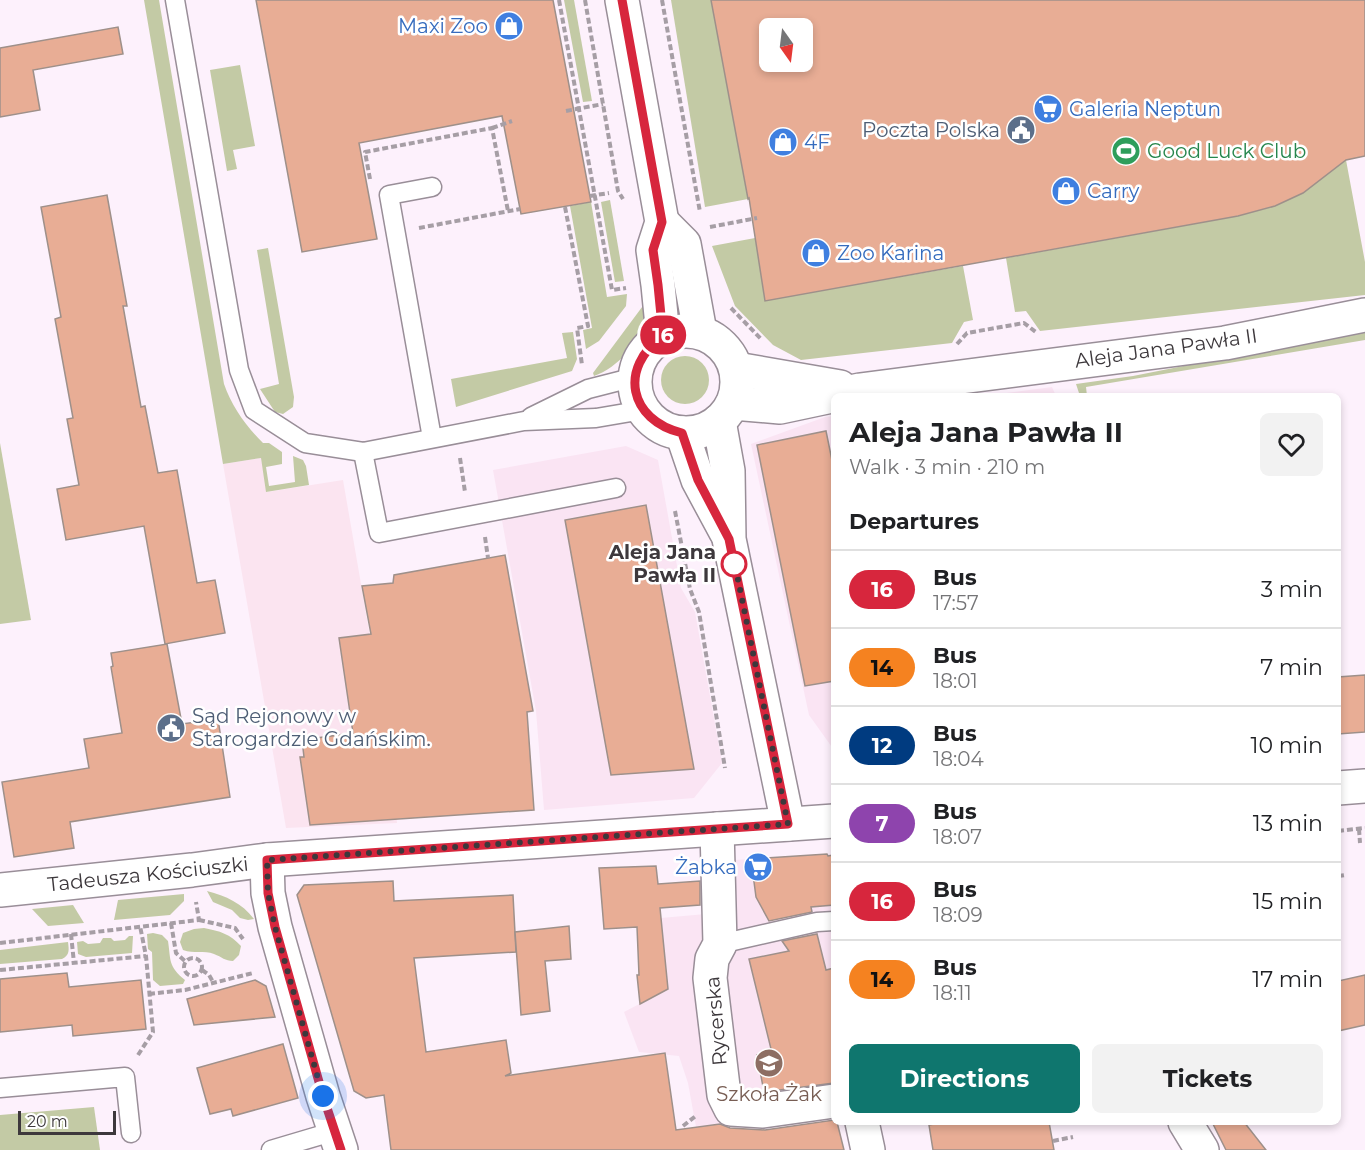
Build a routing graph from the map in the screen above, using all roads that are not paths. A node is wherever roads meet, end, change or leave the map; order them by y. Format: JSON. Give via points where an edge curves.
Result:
{"nodes":[{"id":1,"x":174,"y":0,"type":"edge"},
{"id":2,"x":622,"y":0,"type":"edge"},
{"id":3,"x":432,"y":187,"type":"dead end"},
{"id":4,"x":662,"y":222,"type":"junction"},
{"id":5,"x":1365,"y":315,"type":"edge"},
{"id":6,"x":700,"y":333,"type":"junction"},
{"id":7,"x":663,"y":336,"type":"junction"},
{"id":8,"x":735,"y":369,"type":"junction"},
{"id":9,"x":635,"y":377,"type":"junction"},
{"id":10,"x":860,"y":390,"type":"junction"},
{"id":11,"x":846,"y":393,"type":"edge"},
{"id":12,"x":831,"y":396,"type":"edge"},
{"id":13,"x":643,"y":410,"type":"junction"},
{"id":14,"x":726,"y":412,"type":"junction"},
{"id":15,"x":524,"y":420,"type":"junction"},
{"id":16,"x":682,"y":433,"type":"junction"},
{"id":17,"x":432,"y":438,"type":"junction"},
{"id":18,"x":363,"y":452,"type":"junction"},
{"id":19,"x":616,"y":488,"type":"dead end"},
{"id":20,"x":729,"y":539,"type":"junction"},
{"id":21,"x":1365,"y":786,"type":"edge"},
{"id":22,"x":1341,"y":788,"type":"edge"},
{"id":23,"x":831,"y":820,"type":"edge"},
{"id":24,"x":788,"y":824,"type":"junction"},
{"id":25,"x":717,"y":829,"type":"junction"},
{"id":26,"x":267,"y":860,"type":"junction"},
{"id":27,"x":0,"y":890,"type":"edge"},
{"id":28,"x":831,"y":921,"type":"edge"},
{"id":29,"x":720,"y":944,"type":"junction"},
{"id":30,"x":0,"y":1088,"type":"edge"},
{"id":31,"x":831,"y":1101,"type":"edge"},
{"id":32,"x":863,"y":1125,"type":"edge"},
{"id":33,"x":1187,"y":1125,"type":"edge"},
{"id":34,"x":131,"y":1133,"type":"dead end"},
{"id":35,"x":338,"y":1140,"type":"edge"},
{"id":36,"x":271,"y":1150,"type":"edge"},
{"id":37,"x":868,"y":1150,"type":"edge"},
{"id":38,"x":1202,"y":1150,"type":"edge"}],
"edges":[{"from":1,"to":18,"type":"lane","via":[[238,370],[254,410],[305,443]]},
{"from":2,"to":4,"type":"street"},
{"from":3,"to":17,"type":"lane","via":[[389,195]]},
{"from":4,"to":6,"type":"street","via":[[684,244]]},
{"from":4,"to":7,"type":"street","via":[[653,250]]},
{"from":5,"to":10,"type":"street","name":"Aleja Jana Pawła II","via":[[1225,343]]},
{"from":6,"to":7,"type":"street","via":[[681,330]]},
{"from":6,"to":8,"type":"street","via":[[716,340]]},
{"from":7,"to":9,"type":"street","via":[[639,360]]},
{"from":8,"to":10,"type":"street","name":"Aleja Jana Pawła II"},
{"from":8,"to":14,"type":"street","via":[[737,386]]},
{"from":9,"to":13,"type":"street","via":[[636,394]]},
{"from":9,"to":15,"type":"lane","via":[[588,389]]},
{"from":10,"to":11,"type":"street","name":"Aleja Jana Pawła II"},
{"from":12,"to":14,"type":"street","name":"Aleja Jana Pawła II","via":[[780,407]]},
{"from":13,"to":15,"type":"lane","via":[[596,418]]},
{"from":13,"to":16,"type":"street","via":[[653,421]]},
{"from":14,"to":16,"type":"street","via":[[702,431]]},
{"from":14,"to":20,"type":"street"},
{"from":15,"to":17,"type":"lane"},
{"from":16,"to":20,"type":"street","via":[[698,480]]},
{"from":17,"to":18,"type":"lane"},
{"from":18,"to":19,"type":"lane","via":[[379,533]]},
{"from":20,"to":24,"type":"street"},
{"from":21,"to":22,"type":"street"},
{"from":23,"to":24,"type":"street","name":"Tadeusza Kościuszki"},
{"from":24,"to":25,"type":"street","name":"Tadeusza Kościuszki"},
{"from":25,"to":26,"type":"street","name":"Tadeusza Kościuszki"},
{"from":25,"to":29,"type":"street","name":"Rycerska"},
{"from":26,"to":27,"type":"street","name":"Tadeusza Kościuszki"},
{"from":26,"to":35,"type":"street","via":[[275,927]]},
{"from":28,"to":29,"type":"lane"},
{"from":29,"to":31,"type":"street","name":"Rycerska","via":[[712,959],[710,978],[724,1095],[731,1109],[763,1111]]},
{"from":30,"to":34,"type":"lane","via":[[125,1077]]},
{"from":32,"to":37,"type":"street"},
{"from":33,"to":38,"type":"street"},
{"from":35,"to":36,"type":"lane"}]}
